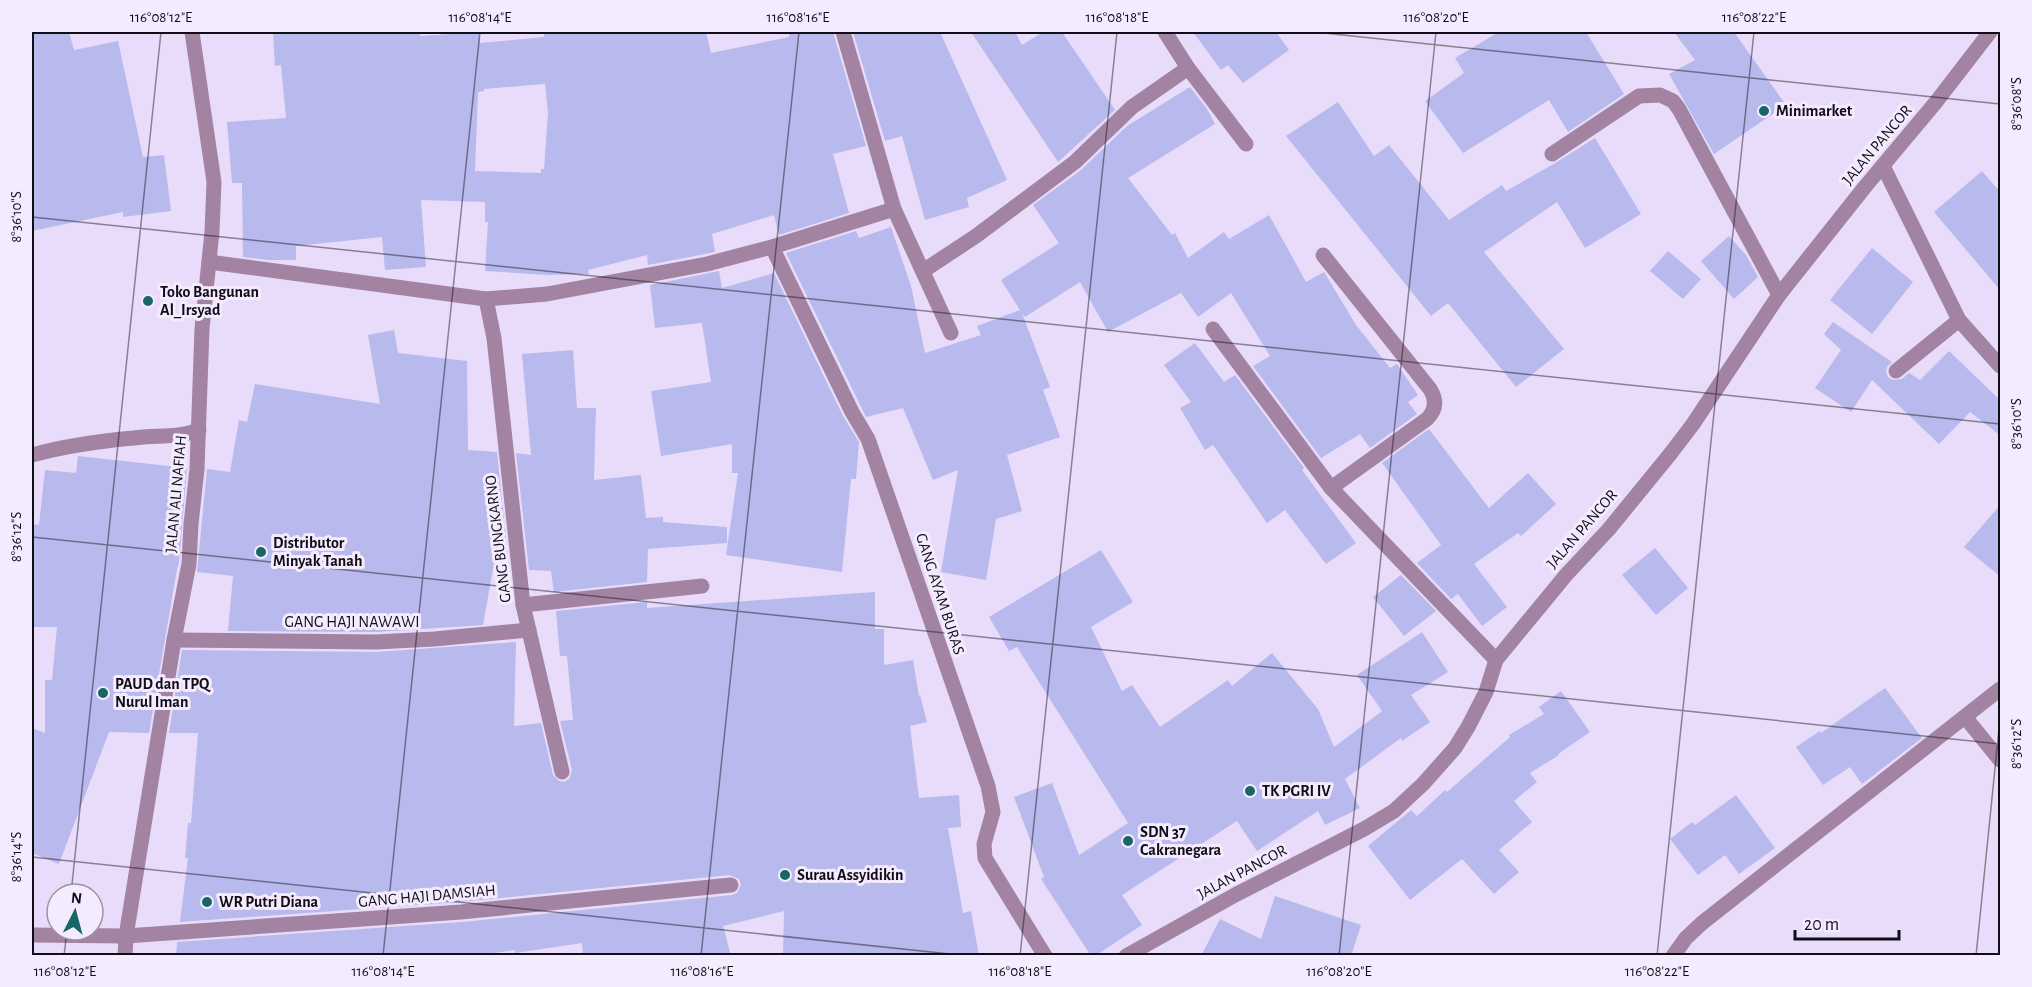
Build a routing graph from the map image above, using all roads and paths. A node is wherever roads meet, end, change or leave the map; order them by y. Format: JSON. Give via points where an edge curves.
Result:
{"nodes":[{"id":1,"x":192,"y":32,"type":"edge"},
{"id":2,"x":843,"y":32,"type":"edge"},
{"id":3,"x":1165,"y":32,"type":"edge"},
{"id":4,"x":1990,"y":32,"type":"edge"},
{"id":5,"x":1188,"y":68,"type":"junction"},
{"id":6,"x":1246,"y":144,"type":"dead end"},
{"id":7,"x":1552,"y":154,"type":"dead end"},
{"id":8,"x":1883,"y":166,"type":"junction"},
{"id":9,"x":894,"y":209,"type":"junction"},
{"id":10,"x":772,"y":247,"type":"junction"},
{"id":11,"x":1323,"y":255,"type":"dead end"},
{"id":12,"x":209,"y":262,"type":"junction"},
{"id":13,"x":923,"y":271,"type":"junction"},
{"id":14,"x":1779,"y":295,"type":"junction"},
{"id":15,"x":486,"y":299,"type":"junction"},
{"id":16,"x":1959,"y":320,"type":"junction"},
{"id":17,"x":1213,"y":329,"type":"dead end"},
{"id":18,"x":951,"y":333,"type":"dead end"},
{"id":19,"x":2001,"y":366,"type":"edge"},
{"id":20,"x":1896,"y":371,"type":"dead end"},
{"id":21,"x":200,"y":430,"type":"junction"},
{"id":22,"x":32,"y":455,"type":"edge"},
{"id":23,"x":1331,"y":488,"type":"junction"},
{"id":24,"x":702,"y":586,"type":"dead end"},
{"id":25,"x":523,"y":605,"type":"junction"},
{"id":26,"x":529,"y":630,"type":"junction"},
{"id":27,"x":174,"y":640,"type":"junction"},
{"id":28,"x":1496,"y":660,"type":"junction"},
{"id":29,"x":2001,"y":689,"type":"edge"},
{"id":30,"x":1965,"y":717,"type":"junction"},
{"id":31,"x":2001,"y":760,"type":"edge"},
{"id":32,"x":561,"y":772,"type":"dead end"},
{"id":33,"x":731,"y":885,"type":"dead end"},
{"id":34,"x":32,"y":935,"type":"edge"},
{"id":35,"x":126,"y":936,"type":"junction"},
{"id":36,"x":125,"y":956,"type":"edge"},
{"id":37,"x":1045,"y":956,"type":"edge"},
{"id":38,"x":1126,"y":956,"type":"edge"},
{"id":39,"x":1672,"y":956,"type":"edge"}],
"edges":[{"from":1,"to":12,"type":"street","name":"JALAN ALI NAFIAH","via":[[214,182]]},
{"from":2,"to":9,"type":"street"},
{"from":3,"to":5,"type":"street"},
{"from":4,"to":8,"type":"street","name":"JALAN PANCOR"},
{"from":5,"to":6,"type":"street"},
{"from":5,"to":13,"type":"street","via":[[1132,107],[1074,162]]},
{"from":7,"to":14,"type":"street","via":[[1639,96],[1660,95],[1673,101]]},
{"from":8,"to":14,"type":"street","name":"JALAN PANCOR"},
{"from":8,"to":16,"type":"street"},
{"from":9,"to":10,"type":"street"},
{"from":9,"to":13,"type":"street"},
{"from":10,"to":15,"type":"street","via":[[627,280],[547,294]]},
{"from":10,"to":37,"type":"street","name":"GANG AYAM BURAS","via":[[868,439],[988,786],[993,812],[984,844],[985,858]]},
{"from":11,"to":23,"type":"street","via":[[1430,389],[1435,405],[1429,417]]},
{"from":12,"to":15,"type":"street"},
{"from":12,"to":21,"type":"street","name":"JALAN ALI NAFIAH","via":[[202,329]]},
{"from":13,"to":18,"type":"street"},
{"from":14,"to":28,"type":"street","name":"JALAN PANCOR","via":[[1671,453]]},
{"from":15,"to":25,"type":"street","name":"GANG BUNGKARNO","via":[[494,338]]},
{"from":16,"to":19,"type":"street"},
{"from":16,"to":20,"type":"street"},
{"from":17,"to":23,"type":"street"},
{"from":21,"to":22,"type":"street","via":[[184,436],[103,440]]},
{"from":21,"to":27,"type":"street","name":"JALAN ALI NAFIAH","via":[[189,564]]},
{"from":23,"to":28,"type":"street"},
{"from":24,"to":25,"type":"street"},
{"from":25,"to":26,"type":"street","name":"GANG BUNGKARNO"},
{"from":26,"to":27,"type":"street","name":"GANG HAJI NAWAWI","via":[[376,642]]},
{"from":26,"to":32,"type":"street","name":"GANG BUNGKARNO"},
{"from":27,"to":35,"type":"street","name":"JALAN ALI NAFIAH"},
{"from":28,"to":38,"type":"street","name":"JALAN PANCOR","via":[[1482,699],[1455,748],[1395,811]]},
{"from":29,"to":30,"type":"street"},
{"from":30,"to":31,"type":"street"},
{"from":30,"to":39,"type":"street","via":[[1702,922]]},
{"from":33,"to":35,"type":"street","name":"GANG HAJI DAMSIAH","via":[[461,912]]},
{"from":34,"to":35,"type":"street","name":"GANG HAJI DAMSIAH"},
{"from":35,"to":36,"type":"street","name":"JALAN ALI NAFIAH"}]}
